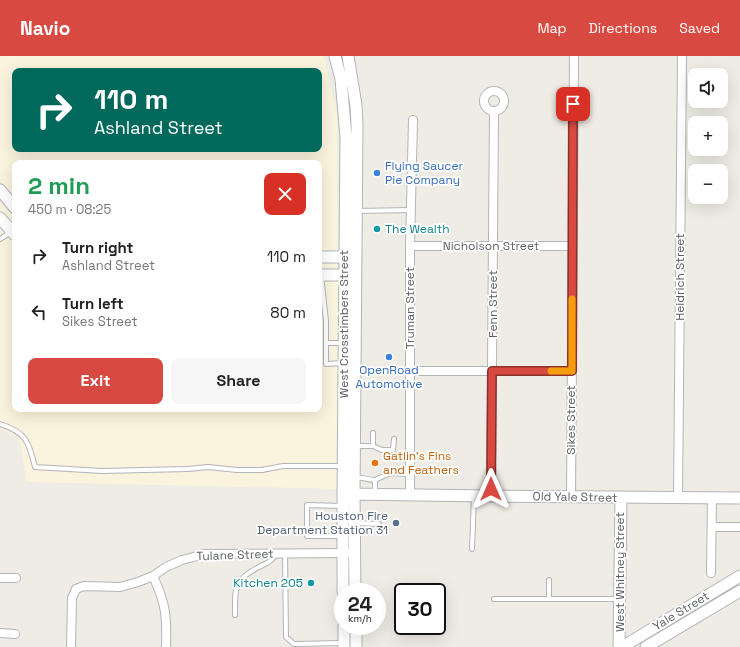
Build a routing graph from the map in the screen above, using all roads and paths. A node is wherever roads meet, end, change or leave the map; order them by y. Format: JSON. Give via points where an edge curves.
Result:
{"nodes":[{"id":1,"x":335,"y":56,"type":"edge"},
{"id":2,"x":574,"y":56,"type":"edge"},
{"id":3,"x":682,"y":56,"type":"edge"},
{"id":4,"x":349,"y":57,"type":"edge"},
{"id":5,"x":344,"y":103,"type":"junction"},
{"id":6,"x":356,"y":105,"type":"junction"},
{"id":7,"x":494,"y":111,"type":"dead end"},
{"id":8,"x":413,"y":120,"type":"dead end"},
{"id":9,"x":0,"y":190,"type":"edge"},
{"id":10,"x":12,"y":204,"type":"edge"},
{"id":11,"x":345,"y":206,"type":"junction"},
{"id":12,"x":357,"y":209,"type":"junction"},
{"id":13,"x":411,"y":210,"type":"junction"},
{"id":14,"x":0,"y":218,"type":"edge"},
{"id":15,"x":12,"y":232,"type":"edge"},
{"id":16,"x":12,"y":233,"type":"edge"},
{"id":17,"x":0,"y":239,"type":"edge"},
{"id":18,"x":410,"y":246,"type":"junction"},
{"id":19,"x":493,"y":246,"type":"junction"},
{"id":20,"x":572,"y":246,"type":"junction"},
{"id":21,"x":322,"y":257,"type":"edge"},
{"id":22,"x":344,"y":257,"type":"junction"},
{"id":23,"x":356,"y":257,"type":"junction"},
{"id":24,"x":322,"y":275,"type":"edge"},
{"id":25,"x":344,"y":275,"type":"junction"},
{"id":26,"x":356,"y":275,"type":"junction"},
{"id":27,"x":322,"y":290,"type":"edge"},
{"id":28,"x":326,"y":343,"type":"junction"},
{"id":29,"x":344,"y":343,"type":"junction"},
{"id":30,"x":344,"y":363,"type":"junction"},
{"id":31,"x":410,"y":371,"type":"junction"},
{"id":32,"x":492,"y":371,"type":"junction"},
{"id":33,"x":572,"y":371,"type":"junction"},
{"id":34,"x":344,"y":376,"type":"junction"},
{"id":35,"x":355,"y":376,"type":"junction"},
{"id":36,"x":0,"y":424,"type":"edge"},
{"id":37,"x":373,"y":433,"type":"dead end"},
{"id":38,"x":394,"y":439,"type":"dead end"},
{"id":39,"x":354,"y":446,"type":"junction"},
{"id":40,"x":372,"y":446,"type":"junction"},
{"id":41,"x":343,"y":466,"type":"junction"},
{"id":42,"x":410,"y":474,"type":"junction"},
{"id":43,"x":354,"y":477,"type":"junction"},
{"id":44,"x":375,"y":480,"type":"junction"},
{"id":45,"x":348,"y":494,"type":"junction"},
{"id":46,"x":375,"y":495,"type":"junction"},
{"id":47,"x":410,"y":495,"type":"junction"},
{"id":48,"x":474,"y":496,"type":"junction"},
{"id":49,"x":491,"y":496,"type":"junction"},
{"id":50,"x":571,"y":497,"type":"junction"},
{"id":51,"x":621,"y":497,"type":"junction"},
{"id":52,"x":678,"y":498,"type":"junction"},
{"id":53,"x":712,"y":498,"type":"junction"},
{"id":54,"x":740,"y":498,"type":"edge"},
{"id":55,"x":343,"y":506,"type":"junction"},
{"id":56,"x":348,"y":523,"type":"junction"},
{"id":57,"x":379,"y":524,"type":"dead end"},
{"id":58,"x":712,"y":527,"type":"junction"},
{"id":59,"x":740,"y":527,"type":"edge"},
{"id":60,"x":343,"y":536,"type":"junction"},
{"id":61,"x":472,"y":549,"type":"dead end"},
{"id":62,"x":276,"y":553,"type":"junction"},
{"id":63,"x":285,"y":553,"type":"junction"},
{"id":64,"x":348,"y":553,"type":"junction"},
{"id":65,"x":711,"y":573,"type":"dead end"},
{"id":66,"x":154,"y":576,"type":"junction"},
{"id":67,"x":0,"y":578,"type":"edge"},
{"id":68,"x":16,"y":578,"type":"dead end"},
{"id":69,"x":736,"y":578,"type":"edge"},
{"id":70,"x":549,"y":580,"type":"dead end"},
{"id":71,"x":344,"y":583,"type":"edge"},
{"id":72,"x":353,"y":583,"type":"edge"},
{"id":73,"x":739,"y":591,"type":"edge"},
{"id":74,"x":494,"y":598,"type":"dead end"},
{"id":75,"x":549,"y":599,"type":"junction"},
{"id":76,"x":620,"y":599,"type":"junction"},
{"id":77,"x":235,"y":615,"type":"dead end"},
{"id":78,"x":0,"y":633,"type":"edge"},
{"id":79,"x":15,"y":634,"type":"dead end"},
{"id":80,"x":344,"y":645,"type":"edge"},
{"id":81,"x":356,"y":645,"type":"edge"},
{"id":82,"x":71,"y":647,"type":"edge"},
{"id":83,"x":166,"y":647,"type":"edge"},
{"id":84,"x":620,"y":647,"type":"edge"},
{"id":85,"x":646,"y":647,"type":"edge"}],
"edges":[{"from":1,"to":5,"type":"main road","name":"West Crosstimbers Street"},
{"from":2,"to":20,"type":"street","name":"Sikes Street"},
{"from":3,"to":52,"type":"street","name":"Heidrich Street"},
{"from":4,"to":6,"type":"main road","name":"West Crosstimbers Street"},
{"from":5,"to":6,"type":"main road"},
{"from":5,"to":11,"type":"main road","name":"West Crosstimbers Street"},
{"from":6,"to":12,"type":"main road","name":"West Crosstimbers Street"},
{"from":7,"to":19,"type":"street","name":"Fenn Street"},
{"from":8,"to":13,"type":"street","name":"Truman Street"},
{"from":9,"to":10,"type":"main road"},
{"from":11,"to":12,"type":"main road"},
{"from":11,"to":22,"type":"main road","name":"West Crosstimbers Street"},
{"from":12,"to":13,"type":"lane"},
{"from":12,"to":23,"type":"main road","name":"West Crosstimbers Street"},
{"from":13,"to":18,"type":"street","name":"Truman Street"},
{"from":14,"to":15,"type":"main road"},
{"from":16,"to":17,"type":"lane"},
{"from":18,"to":19,"type":"street","name":"Nicholson Street"},
{"from":18,"to":31,"type":"street","name":"Truman Street"},
{"from":19,"to":20,"type":"street","name":"Nicholson Street"},
{"from":19,"to":32,"type":"street","name":"Fenn Street"},
{"from":20,"to":33,"type":"street","name":"Sikes Street"},
{"from":21,"to":22,"type":"main road"},
{"from":22,"to":23,"type":"main road"},
{"from":22,"to":25,"type":"main road","name":"West Crosstimbers Street"},
{"from":23,"to":26,"type":"main road","name":"West Crosstimbers Street"},
{"from":24,"to":25,"type":"main road"},
{"from":25,"to":26,"type":"main road"},
{"from":25,"to":29,"type":"main road","name":"West Crosstimbers Street"},
{"from":26,"to":35,"type":"main road","name":"West Crosstimbers Street"},
{"from":27,"to":28,"type":"lane"},
{"from":28,"to":29,"type":"lane"},
{"from":28,"to":30,"type":"lane","via":[[326,364]]},
{"from":29,"to":30,"type":"main road","name":"West Crosstimbers Street"},
{"from":30,"to":34,"type":"main road","name":"West Crosstimbers Street"},
{"from":31,"to":32,"type":"street"},
{"from":31,"to":42,"type":"street","name":"Truman Street"},
{"from":32,"to":33,"type":"street"},
{"from":32,"to":49,"type":"street","name":"Fenn Street"},
{"from":33,"to":50,"type":"street","name":"Sikes Street"},
{"from":34,"to":35,"type":"main road"},
{"from":34,"to":41,"type":"main road","name":"West Crosstimbers Street"},
{"from":35,"to":39,"type":"main road","name":"West Crosstimbers Street"},
{"from":36,"to":41,"type":"lane","via":[[19,432],[26,439],[35,467],[102,471],[208,467],[262,470],[283,466]]},
{"from":37,"to":40,"type":"lane"},
{"from":38,"to":40,"type":"lane","via":[[393,450],[382,450]]},
{"from":39,"to":40,"type":"lane"},
{"from":39,"to":43,"type":"main road","name":"West Crosstimbers Street"},
{"from":41,"to":45,"type":"main road","name":"West Crosstimbers Street"},
{"from":42,"to":44,"type":"lane","via":[[390,473]]},
{"from":42,"to":47,"type":"street","name":"Truman Street"},
{"from":43,"to":44,"type":"lane"},
{"from":43,"to":45,"type":"main road","name":"West Crosstimbers Street"},
{"from":44,"to":46,"type":"lane"},
{"from":45,"to":46,"type":"main road","name":"Old Yale Street"},
{"from":45,"to":55,"type":"main road","name":"West Crosstimbers Street"},
{"from":45,"to":56,"type":"main road","name":"West Crosstimbers Street"},
{"from":46,"to":47,"type":"main road","name":"Old Yale Street"},
{"from":47,"to":48,"type":"main road","name":"Old Yale Street"},
{"from":48,"to":49,"type":"main road","name":"Old Yale Street"},
{"from":48,"to":61,"type":"lane"},
{"from":49,"to":50,"type":"main road","name":"Old Yale Street"},
{"from":50,"to":51,"type":"main road","name":"Old Yale Street"},
{"from":51,"to":52,"type":"main road","name":"Old Yale Street"},
{"from":51,"to":76,"type":"main road","name":"West Whitney Street"},
{"from":52,"to":53,"type":"main road","name":"Old Yale Street"},
{"from":53,"to":54,"type":"main road","name":"Old Yale Street"},
{"from":53,"to":58,"type":"street"},
{"from":55,"to":56,"type":"main road","name":"West Crosstimbers Street"},
{"from":55,"to":60,"type":"lane","via":[[307,506],[308,536]]},
{"from":56,"to":57,"type":"lane"},
{"from":56,"to":60,"type":"main road","name":"West Crosstimbers Street"},
{"from":56,"to":64,"type":"main road","name":"West Crosstimbers Street"},
{"from":58,"to":59,"type":"street"},
{"from":58,"to":65,"type":"street"},
{"from":60,"to":64,"type":"main road","name":"West Crosstimbers Street"},
{"from":62,"to":63,"type":"street","name":"Tulane Street"},
{"from":62,"to":66,"type":"street","name":"Tulane Street","via":[[204,554],[166,567]]},
{"from":62,"to":77,"type":"lane","via":[[268,564],[259,567],[236,585]]},
{"from":63,"to":64,"type":"street","name":"Tulane Street"},
{"from":63,"to":80,"type":"lane","via":[[286,637],[294,644]]},
{"from":64,"to":71,"type":"main road","name":"West Crosstimbers Street"},
{"from":64,"to":72,"type":"main road","name":"West Crosstimbers Street"},
{"from":66,"to":82,"type":"street","name":"Tulane Street","via":[[120,587],[84,586],[76,589],[72,598]]},
{"from":66,"to":83,"type":"street","via":[[166,610]]},
{"from":67,"to":68,"type":"street"},
{"from":69,"to":73,"type":"main road"},
{"from":69,"to":84,"type":"main road","name":"Yale Street"},
{"from":70,"to":75,"type":"lane"},
{"from":73,"to":85,"type":"main road","name":"Yale Street"},
{"from":74,"to":75,"type":"lane"},
{"from":75,"to":76,"type":"lane"},
{"from":76,"to":84,"type":"main road","name":"West Whitney Street"},
{"from":78,"to":79,"type":"street"},
{"from":80,"to":81,"type":"main road"}]}
